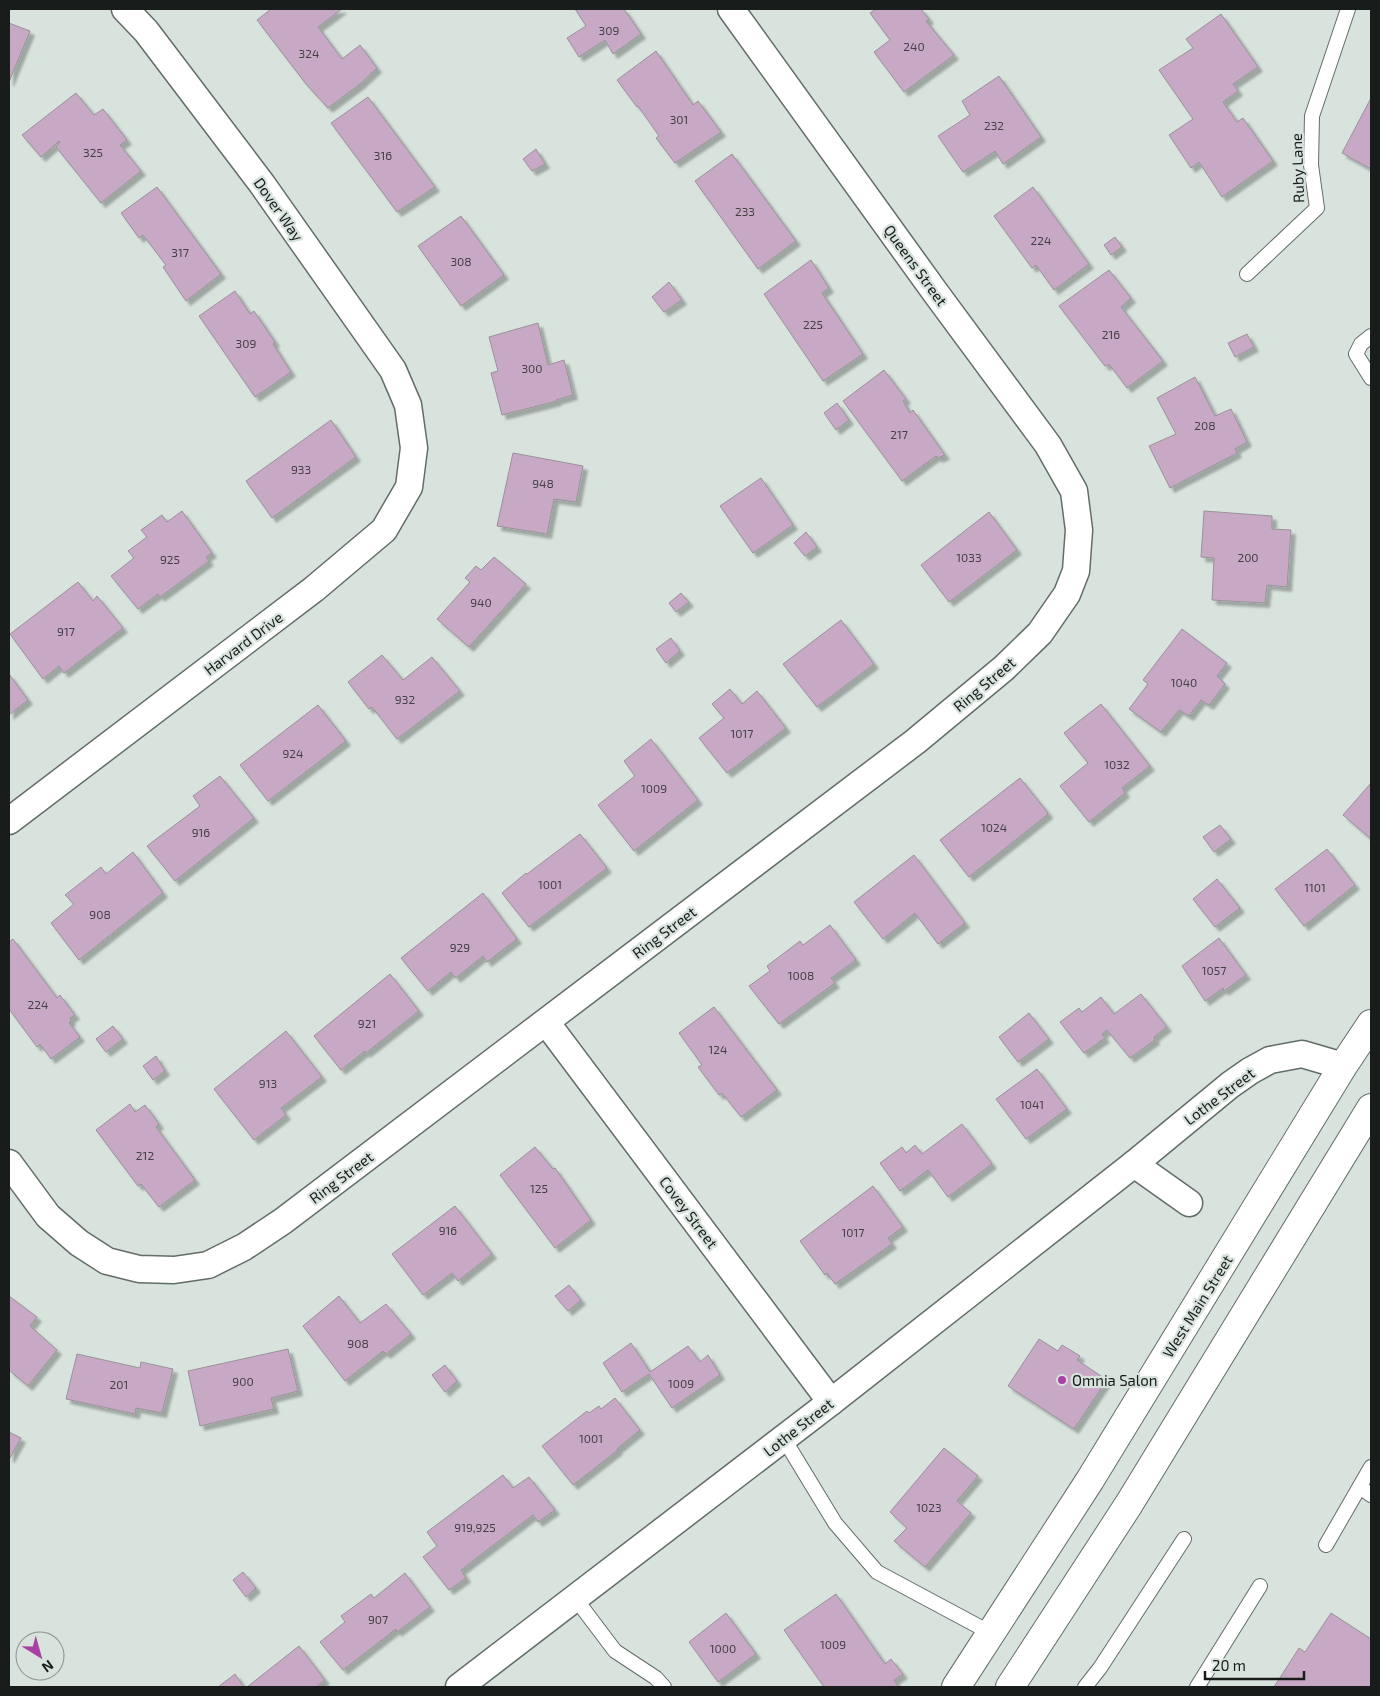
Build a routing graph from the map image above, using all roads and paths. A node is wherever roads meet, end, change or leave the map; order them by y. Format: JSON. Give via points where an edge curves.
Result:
{"nodes":[{"id":1,"x":125,"y":9,"type":"edge"},
{"id":2,"x":732,"y":9,"type":"edge"},
{"id":3,"x":1348,"y":9,"type":"edge"},
{"id":4,"x":1247,"y":274,"type":"dead end"},
{"id":5,"x":1371,"y":336,"type":"edge"},
{"id":6,"x":1371,"y":378,"type":"edge"},
{"id":7,"x":411,"y":423,"type":"joint"},
{"id":8,"x":1079,"y":530,"type":"joint"},
{"id":9,"x":9,"y":821,"type":"edge"},
{"id":10,"x":546,"y":1022,"type":"junction"},
{"id":11,"x":1371,"y":1024,"type":"edge"},
{"id":12,"x":1343,"y":1066,"type":"junction"},
{"id":13,"x":1371,"y":1108,"type":"edge"},
{"id":14,"x":9,"y":1163,"type":"edge"},
{"id":15,"x":1134,"y":1164,"type":"junction"},
{"id":16,"x":1189,"y":1203,"type":"dead end"},
{"id":17,"x":831,"y":1402,"type":"junction"},
{"id":18,"x":784,"y":1438,"type":"junction"},
{"id":19,"x":1371,"y":1468,"type":"edge"},
{"id":20,"x":1365,"y":1491,"type":"edge"},
{"id":21,"x":1184,"y":1539,"type":"dead end"},
{"id":22,"x":1326,"y":1545,"type":"dead end"},
{"id":23,"x":1260,"y":1586,"type":"dead end"},
{"id":24,"x":575,"y":1598,"type":"junction"},
{"id":25,"x":991,"y":1633,"type":"junction"},
{"id":26,"x":459,"y":1687,"type":"edge"},
{"id":27,"x":664,"y":1687,"type":"edge"},
{"id":28,"x":956,"y":1687,"type":"edge"},
{"id":29,"x":1010,"y":1687,"type":"edge"},
{"id":30,"x":1085,"y":1687,"type":"edge"},
{"id":31,"x":1197,"y":1687,"type":"edge"}],
"edges":[{"from":1,"to":7,"type":"street","name":"Dover Way","via":[[146,31],[262,184],[393,370],[408,405]]},
{"from":2,"to":8,"type":"street","name":"Queens Street","via":[[1048,445],[1074,491]]},
{"from":3,"to":4,"type":"lane","name":"Ruby Lane","via":[[1312,116],[1310,165],[1317,208]]},
{"from":5,"to":6,"type":"lane","via":[[1360,344],[1356,354]]},
{"from":7,"to":9,"type":"street","name":"Harvard Drive","via":[[414,448],[409,487],[384,530],[314,590]]},
{"from":8,"to":10,"type":"street","name":"Ring Street","via":[[1076,571],[1067,594],[1040,633],[1004,668],[908,747]]},
{"from":10,"to":14,"type":"street","name":"Ring Street","via":[[275,1226],[244,1247],[208,1265],[139,1269],[107,1261],[79,1243],[48,1216]]},
{"from":10,"to":17,"type":"street","name":"Covey Street"},
{"from":11,"to":12,"type":"main road","name":"West Main Street"},
{"from":12,"to":15,"type":"street","name":"Lothe Street","via":[[1302,1054],[1270,1060],[1230,1085]]},
{"from":12,"to":25,"type":"main road","name":"West Main Street","via":[[1090,1480]]},
{"from":13,"to":29,"type":"main road","via":[[1129,1504]]},
{"from":15,"to":16,"type":"street"},
{"from":15,"to":17,"type":"street","name":"Lothe Street"},
{"from":17,"to":18,"type":"street","name":"Lothe Street"},
{"from":18,"to":24,"type":"street","name":"Lothe Street"},
{"from":18,"to":25,"type":"lane","via":[[834,1523],[877,1572]]},
{"from":19,"to":20,"type":"lane"},
{"from":20,"to":22,"type":"lane"},
{"from":21,"to":30,"type":"lane"},
{"from":23,"to":31,"type":"lane"},
{"from":24,"to":26,"type":"street","name":"Lothe Street"},
{"from":24,"to":27,"type":"lane","via":[[615,1651],[656,1678]]},
{"from":25,"to":28,"type":"main road","name":"West Main Street"}]}
